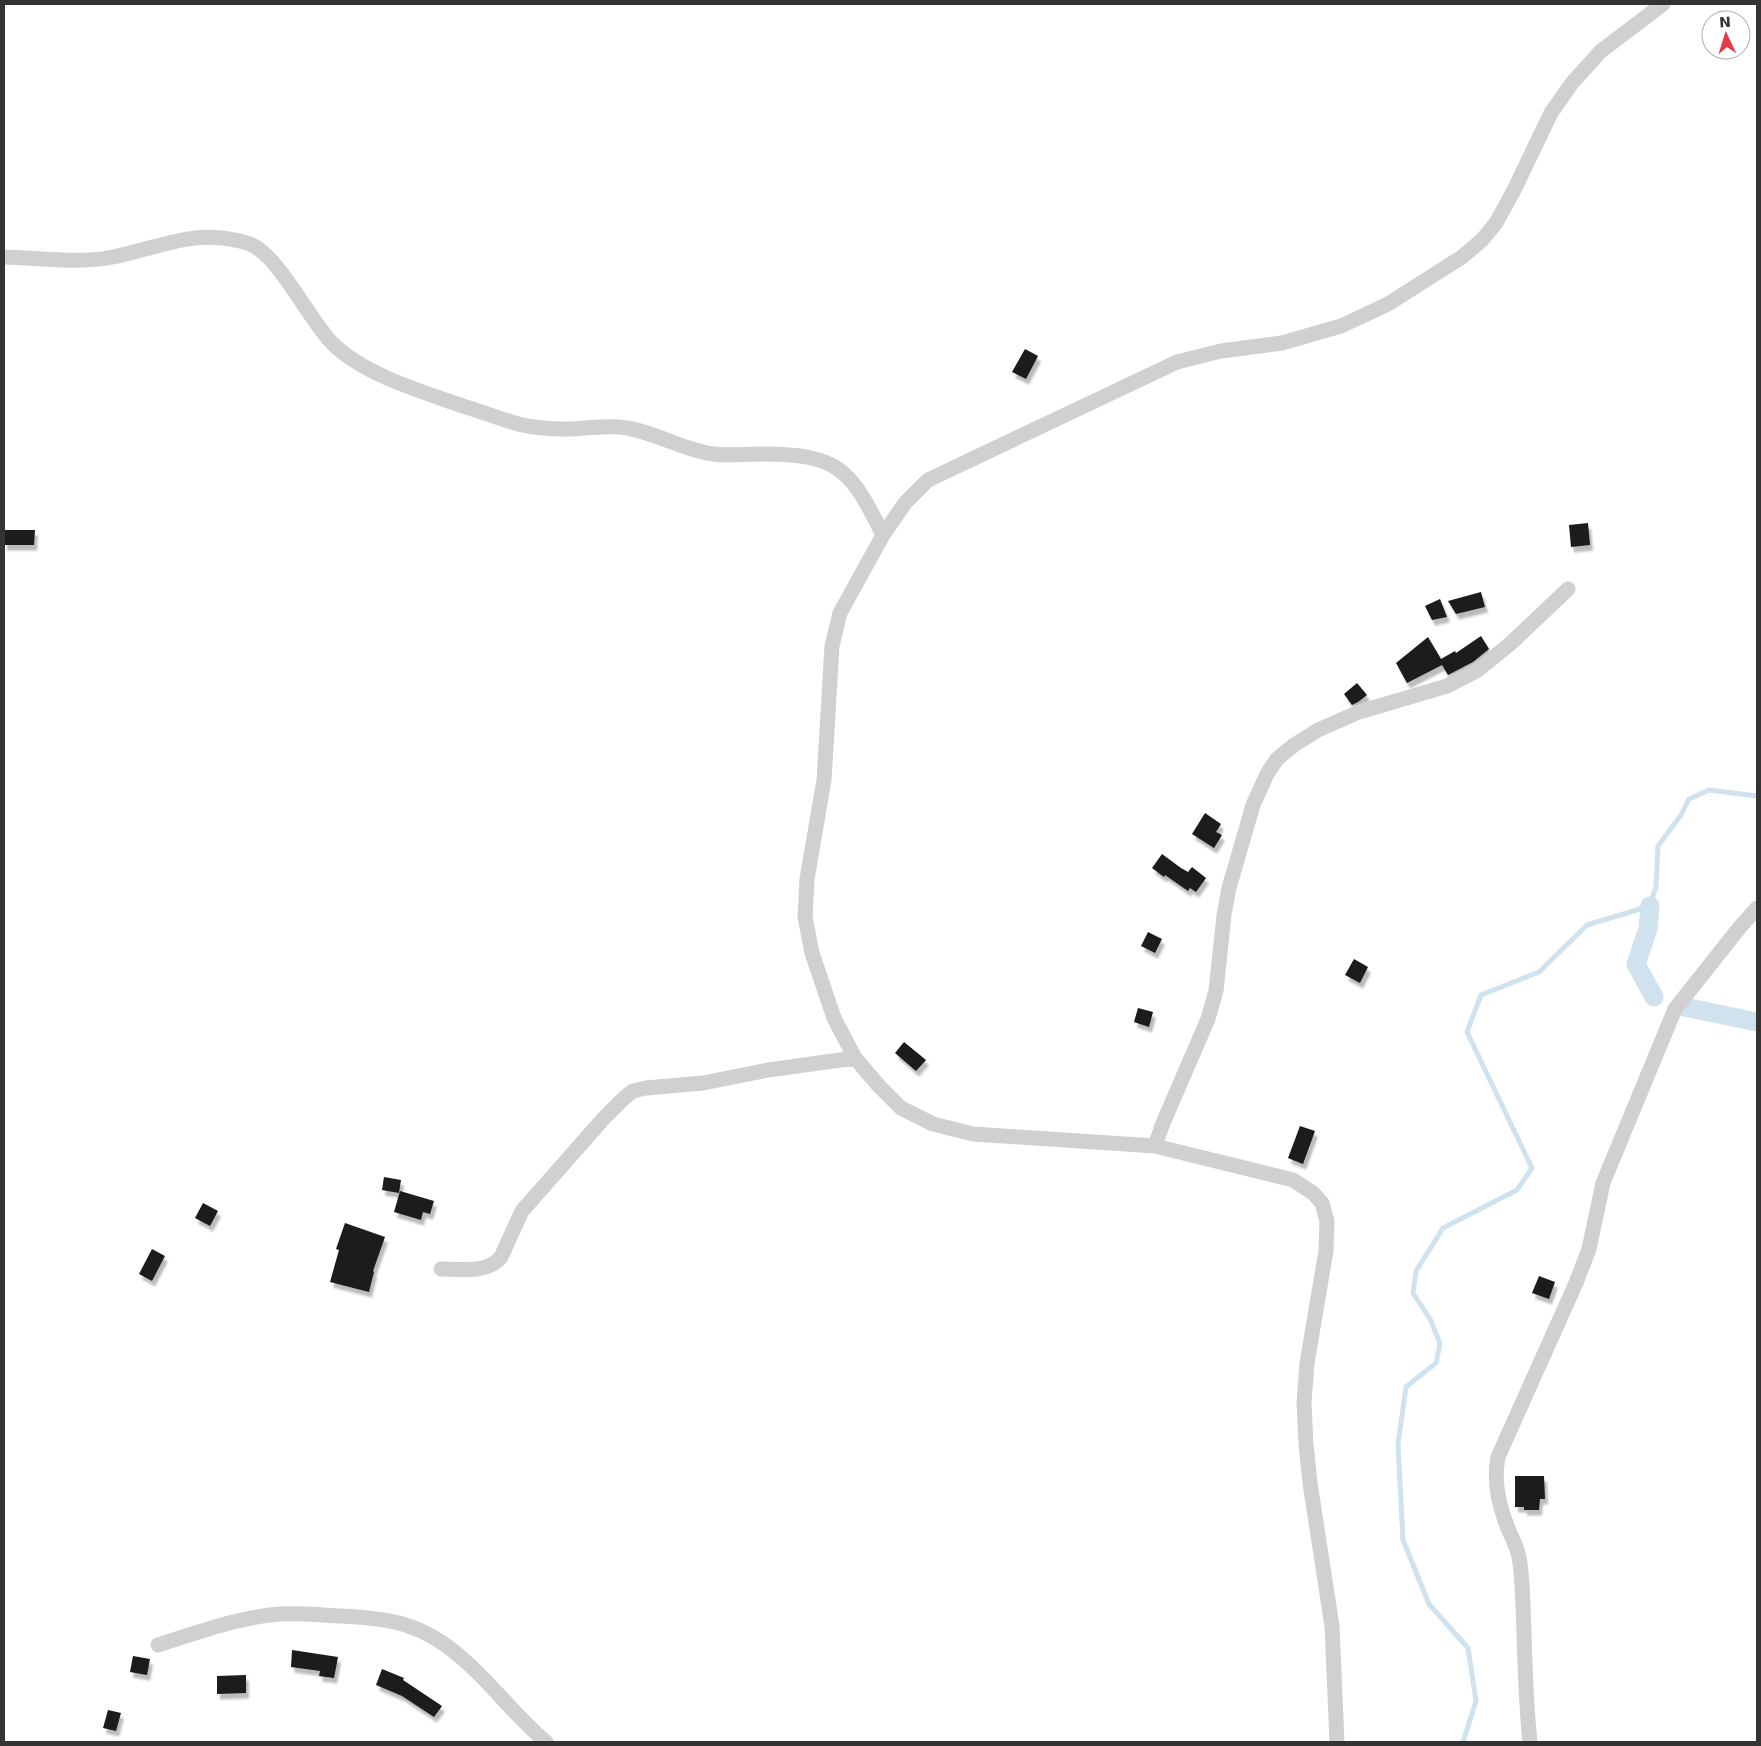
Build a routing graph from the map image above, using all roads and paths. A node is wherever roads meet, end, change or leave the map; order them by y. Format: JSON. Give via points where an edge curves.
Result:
{"nodes":[{"id":1,"x":1664,"y":4,"type":"edge"},
{"id":2,"x":4,"y":257,"type":"edge"},
{"id":3,"x":884,"y":535,"type":"junction"},
{"id":4,"x":1568,"y":589,"type":"dead end"},
{"id":5,"x":1757,"y":908,"type":"edge"},
{"id":6,"x":855,"y":1058,"type":"junction"},
{"id":7,"x":1155,"y":1146,"type":"junction"},
{"id":8,"x":441,"y":1269,"type":"dead end"},
{"id":9,"x":158,"y":1645,"type":"dead end"},
{"id":10,"x":546,"y":1742,"type":"edge"},
{"id":11,"x":1337,"y":1742,"type":"edge"},
{"id":12,"x":1530,"y":1742,"type":"edge"}],
"edges":[{"from":1,"to":3,"type":"street","via":[[1600,51],[1572,83],[1551,113],[1496,223],[1462,257],[1388,304],[1341,326],[1282,343],[1221,351],[1177,362],[928,480],[905,503]]},
{"from":2,"to":3,"type":"street","via":[[87,260],[208,236],[251,244],[271,260],[332,343],[357,362],[411,388],[536,428],[626,428],[695,451],[811,457],[831,464],[852,481],[865,498]]},
{"from":3,"to":6,"type":"street","via":[[840,613],[832,646],[824,780],[807,879],[805,917],[812,953],[834,1018]]},
{"from":4,"to":7,"type":"street","via":[[1478,670],[1447,686],[1359,712],[1318,730],[1278,759],[1267,774],[1253,805],[1229,888],[1216,991],[1208,1019]]},
{"from":5,"to":12,"type":"street","via":[[1675,1009],[1603,1182],[1589,1249],[1576,1283],[1498,1457],[1496,1486],[1520,1561]]},
{"from":6,"to":7,"type":"street","via":[[901,1108],[933,1124],[973,1134]]},
{"from":6,"to":8,"type":"street","via":[[633,1091],[604,1118],[522,1211],[497,1262],[482,1268]]},
{"from":7,"to":11,"type":"street","via":[[1293,1180],[1322,1203],[1327,1221],[1326,1251],[1307,1362],[1304,1403],[1310,1483],[1332,1626]]},
{"from":9,"to":10,"type":"street","via":[[209,1629],[279,1614],[374,1617],[398,1622],[420,1629],[463,1658]]}]}
